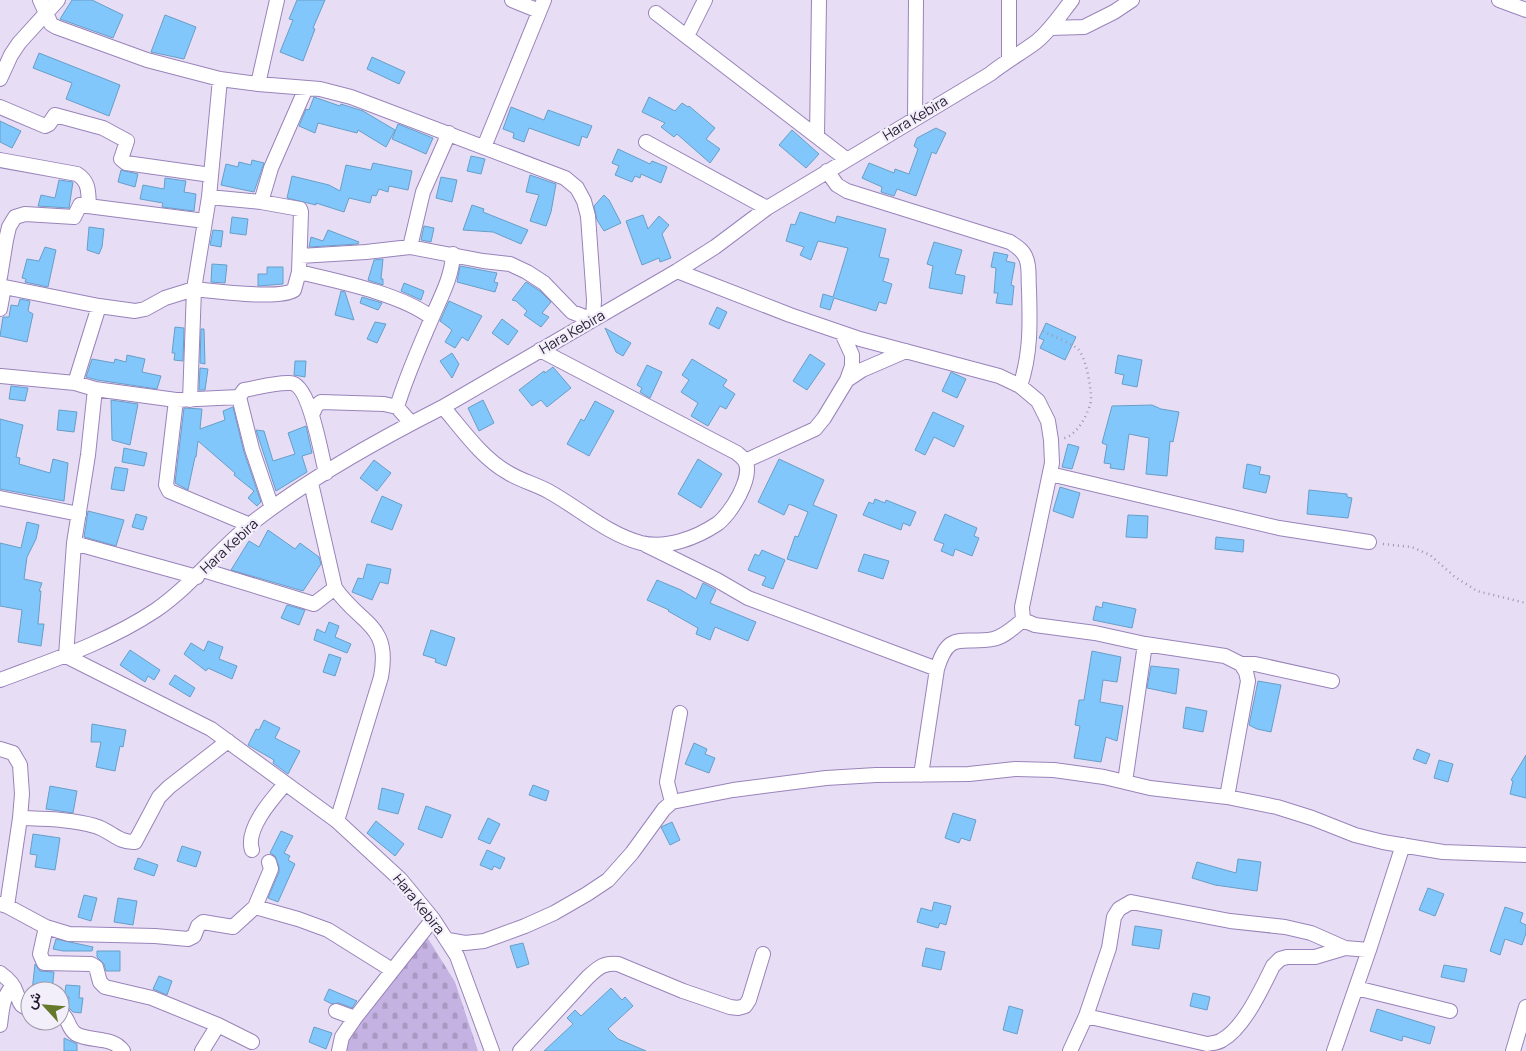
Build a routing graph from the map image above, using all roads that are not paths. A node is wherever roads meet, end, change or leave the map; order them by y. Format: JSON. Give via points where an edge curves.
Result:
{"nodes":[{"id":1,"x":58,"y":0,"type":"edge"},
{"id":2,"x":278,"y":0,"type":"edge"},
{"id":3,"x":512,"y":0,"type":"edge"},
{"id":4,"x":705,"y":0,"type":"edge"},
{"id":5,"x":819,"y":0,"type":"edge"},
{"id":6,"x":916,"y":0,"type":"edge"},
{"id":7,"x":1008,"y":0,"type":"edge"},
{"id":8,"x":1072,"y":0,"type":"edge"},
{"id":9,"x":1132,"y":0,"type":"edge"},
{"id":10,"x":1499,"y":0,"type":"edge"},
{"id":11,"x":42,"y":6,"type":"edge"},
{"id":12,"x":541,"y":6,"type":"edge"},
{"id":13,"x":1526,"y":10,"type":"edge"},
{"id":14,"x":656,"y":13,"type":"dead end"},
{"id":15,"x":1050,"y":28,"type":"junction"},
{"id":16,"x":687,"y":36,"type":"junction"},
{"id":17,"x":5,"y":53,"type":"edge"},
{"id":18,"x":1008,"y":59,"type":"junction"},
{"id":19,"x":0,"y":79,"type":"edge"},
{"id":20,"x":220,"y":79,"type":"junction"},
{"id":21,"x":258,"y":84,"type":"junction"},
{"id":22,"x":306,"y":88,"type":"junction"},
{"id":23,"x":0,"y":106,"type":"edge"},
{"id":24,"x":915,"y":118,"type":"junction"},
{"id":25,"x":449,"y":133,"type":"junction"},
{"id":26,"x":817,"y":136,"type":"junction"},
{"id":27,"x":646,"y":142,"type":"dead end"},
{"id":28,"x":484,"y":147,"type":"junction"},
{"id":29,"x":846,"y":159,"type":"junction"},
{"id":30,"x":0,"y":160,"type":"edge"},
{"id":31,"x":827,"y":171,"type":"junction"},
{"id":32,"x":211,"y":175,"type":"junction"},
{"id":33,"x":208,"y":198,"type":"junction"},
{"id":34,"x":261,"y":202,"type":"junction"},
{"id":35,"x":89,"y":206,"type":"junction"},
{"id":36,"x":767,"y":208,"type":"junction"},
{"id":37,"x":205,"y":220,"type":"junction"},
{"id":38,"x":3,"y":238,"type":"edge"},
{"id":39,"x":410,"y":247,"type":"junction"},
{"id":40,"x":453,"y":254,"type":"junction"},
{"id":41,"x":300,"y":256,"type":"junction"},
{"id":42,"x":678,"y":271,"type":"junction"},
{"id":43,"x":299,"y":272,"type":"junction"},
{"id":44,"x":1,"y":283,"type":"edge"},
{"id":45,"x":194,"y":289,"type":"junction"},
{"id":46,"x":99,"y":306,"type":"junction"},
{"id":47,"x":0,"y":308,"type":"edge"},
{"id":48,"x":432,"y":318,"type":"junction"},
{"id":49,"x":593,"y":320,"type":"junction"},
{"id":50,"x":842,"y":333,"type":"junction"},
{"id":51,"x":540,"y":350,"type":"junction"},
{"id":52,"x":906,"y":351,"type":"junction"},
{"id":53,"x":0,"y":370,"type":"edge"},
{"id":54,"x":1,"y":376,"type":"edge"},
{"id":55,"x":0,"y":380,"type":"edge"},
{"id":56,"x":847,"y":380,"type":"junction"},
{"id":57,"x":75,"y":383,"type":"junction"},
{"id":58,"x":1020,"y":386,"type":"junction"},
{"id":59,"x":95,"y":389,"type":"junction"},
{"id":60,"x":239,"y":397,"type":"junction"},
{"id":61,"x":183,"y":400,"type":"junction"},
{"id":62,"x":398,"y":406,"type":"junction"},
{"id":63,"x":443,"y":407,"type":"junction"},
{"id":64,"x":312,"y":415,"type":"junction"},
{"id":65,"x":411,"y":423,"type":"junction"},
{"id":66,"x":745,"y":461,"type":"junction"},
{"id":67,"x":326,"y":473,"type":"junction"},
{"id":68,"x":1050,"y":474,"type":"junction"},
{"id":69,"x":311,"y":483,"type":"junction"},
{"id":70,"x":0,"y":498,"type":"edge"},
{"id":71,"x":272,"y":508,"type":"junction"},
{"id":72,"x":79,"y":514,"type":"junction"},
{"id":73,"x":250,"y":525,"type":"junction"},
{"id":74,"x":1369,"y":542,"type":"road end"},
{"id":75,"x":74,"y":543,"type":"junction"},
{"id":76,"x":641,"y":543,"type":"junction"},
{"id":77,"x":200,"y":574,"type":"junction"},
{"id":78,"x":335,"y":588,"type":"junction"},
{"id":79,"x":1023,"y":620,"type":"junction"},
{"id":80,"x":1145,"y":644,"type":"junction"},
{"id":81,"x":66,"y":656,"type":"junction"},
{"id":82,"x":1242,"y":664,"type":"junction"},
{"id":83,"x":938,"y":669,"type":"junction"},
{"id":84,"x":0,"y":680,"type":"edge"},
{"id":85,"x":1332,"y":681,"type":"dead end"},
{"id":86,"x":680,"y":713,"type":"dead end"},
{"id":87,"x":228,"y":741,"type":"junction"},
{"id":88,"x":0,"y":749,"type":"edge"},
{"id":89,"x":921,"y":775,"type":"junction"},
{"id":90,"x":1125,"y":782,"type":"junction"},
{"id":91,"x":285,"y":784,"type":"junction"},
{"id":92,"x":1227,"y":797,"type":"junction"},
{"id":93,"x":672,"y":802,"type":"junction"},
{"id":94,"x":20,"y":818,"type":"junction"},
{"id":95,"x":337,"y":821,"type":"junction"},
{"id":96,"x":1403,"y":845,"type":"junction"},
{"id":97,"x":252,"y":850,"type":"dead end"},
{"id":98,"x":1526,"y":855,"type":"edge"},
{"id":99,"x":269,"y":862,"type":"dead end"},
{"id":100,"x":3,"y":905,"type":"edge"},
{"id":101,"x":256,"y":907,"type":"junction"},
{"id":102,"x":433,"y":919,"type":"junction"},
{"id":103,"x":46,"y":927,"type":"junction"},
{"id":104,"x":448,"y":940,"type":"junction"},
{"id":105,"x":1344,"y":948,"type":"junction"},
{"id":106,"x":1369,"y":950,"type":"junction"},
{"id":107,"x":763,"y":954,"type":"dead end"},
{"id":108,"x":392,"y":970,"type":"junction"},
{"id":109,"x":0,"y":973,"type":"edge"},
{"id":110,"x":13,"y":986,"type":"junction"},
{"id":111,"x":1356,"y":988,"type":"junction"},
{"id":112,"x":20,"y":1004,"type":"edge"},
{"id":113,"x":1526,"y":1007,"type":"edge"},
{"id":114,"x":336,"y":1011,"type":"dead end"},
{"id":115,"x":1450,"y":1011,"type":"dead end"},
{"id":116,"x":1086,"y":1016,"type":"junction"},
{"id":117,"x":355,"y":1018,"type":"junction"},
{"id":118,"x":0,"y":1025,"type":"edge"},
{"id":119,"x":218,"y":1025,"type":"junction"},
{"id":120,"x":1523,"y":1027,"type":"edge"},
{"id":121,"x":70,"y":1029,"type":"edge"},
{"id":122,"x":252,"y":1042,"type":"dead end"},
{"id":123,"x":123,"y":1051,"type":"edge"},
{"id":124,"x":202,"y":1051,"type":"edge"},
{"id":125,"x":339,"y":1051,"type":"edge"},
{"id":126,"x":492,"y":1051,"type":"edge"},
{"id":127,"x":520,"y":1051,"type":"edge"},
{"id":128,"x":1070,"y":1051,"type":"edge"},
{"id":129,"x":1334,"y":1051,"type":"edge"},
{"id":130,"x":1513,"y":1051,"type":"edge"}],
"edges":[{"from":1,"to":11,"type":"street"},
{"from":2,"to":21,"type":"street"},
{"from":3,"to":12,"type":"street"},
{"from":4,"to":16,"type":"street"},
{"from":5,"to":26,"type":"street"},
{"from":6,"to":24,"type":"street"},
{"from":7,"to":18,"type":"street"},
{"from":8,"to":15,"type":"street","name":"Hara Kebira"},
{"from":9,"to":15,"type":"street","via":[[1084,26]]},
{"from":10,"to":13,"type":"street"},
{"from":11,"to":17,"type":"street","via":[[19,43]]},
{"from":11,"to":20,"type":"street","via":[[56,27],[147,60]]},
{"from":12,"to":28,"type":"street"},
{"from":14,"to":16,"type":"street"},
{"from":15,"to":18,"type":"street","name":"Hara Kebira","via":[[1037,41]]},
{"from":16,"to":26,"type":"street"},
{"from":17,"to":19,"type":"street"},
{"from":18,"to":24,"type":"street","name":"Hara Kebira","via":[[990,74]]},
{"from":20,"to":21,"type":"street"},
{"from":20,"to":32,"type":"street"},
{"from":21,"to":22,"type":"street"},
{"from":22,"to":25,"type":"street","via":[[350,97]]},
{"from":22,"to":34,"type":"street","via":[[271,168]]},
{"from":23,"to":32,"type":"street","via":[[46,126],[55,115],[103,128],[127,141],[121,159],[126,163]]},
{"from":24,"to":29,"type":"street","name":"Hara Kebira"},
{"from":25,"to":28,"type":"street"},
{"from":25,"to":39,"type":"street","via":[[423,192]]},
{"from":26,"to":29,"type":"street"},
{"from":27,"to":36,"type":"street"},
{"from":28,"to":49,"type":"street","via":[[565,178],[578,188],[588,216]]},
{"from":29,"to":31,"type":"street","name":"Hara Kebira"},
{"from":30,"to":35,"type":"street","via":[[83,177],[88,184]]},
{"from":31,"to":36,"type":"street","name":"Hara Kebira"},
{"from":31,"to":58,"type":"street","via":[[837,185],[847,191],[1010,242],[1021,249],[1028,268],[1030,324],[1025,371]]},
{"from":32,"to":33,"type":"street"},
{"from":33,"to":34,"type":"street"},
{"from":33,"to":37,"type":"street"},
{"from":34,"to":41,"type":"street","via":[[300,209]]},
{"from":35,"to":37,"type":"street"},
{"from":35,"to":38,"type":"street","via":[[80,205],[74,217],[25,214],[15,217]]},
{"from":36,"to":42,"type":"street","name":"Hara Kebira"},
{"from":37,"to":45,"type":"street"},
{"from":38,"to":44,"type":"street"},
{"from":39,"to":40,"type":"street"},
{"from":39,"to":41,"type":"street"},
{"from":40,"to":48,"type":"street","via":[[453,266]]},
{"from":40,"to":49,"type":"street","via":[[519,268],[544,283],[572,312]]},
{"from":41,"to":43,"type":"street"},
{"from":42,"to":49,"type":"street","name":"Hara Kebira"},
{"from":42,"to":50,"type":"street"},
{"from":43,"to":45,"type":"street","via":[[294,290],[286,293]]},
{"from":43,"to":48,"type":"street","via":[[383,295],[423,311]]},
{"from":44,"to":46,"type":"street"},
{"from":44,"to":47,"type":"street"},
{"from":45,"to":46,"type":"street","via":[[135,311]]},
{"from":45,"to":61,"type":"street"},
{"from":46,"to":57,"type":"street"},
{"from":48,"to":62,"type":"street"},
{"from":49,"to":51,"type":"street","name":"Hara Kebira"},
{"from":50,"to":52,"type":"street"},
{"from":50,"to":56,"type":"street","via":[[852,356]]},
{"from":51,"to":63,"type":"street","name":"Hara Kebira"},
{"from":51,"to":66,"type":"street","via":[[737,453]]},
{"from":52,"to":56,"type":"street"},
{"from":52,"to":58,"type":"street","via":[[999,376]]},
{"from":53,"to":54,"type":"street"},
{"from":54,"to":55,"type":"street"},
{"from":54,"to":57,"type":"street"},
{"from":56,"to":66,"type":"street","via":[[815,429]]},
{"from":57,"to":59,"type":"street"},
{"from":58,"to":68,"type":"street","via":[[1038,401],[1048,421]]},
{"from":59,"to":61,"type":"street"},
{"from":59,"to":72,"type":"street"},
{"from":60,"to":61,"type":"street"},
{"from":60,"to":64,"type":"street","via":[[244,390],[294,384],[303,392]]},
{"from":60,"to":71,"type":"street"},
{"from":61,"to":73,"type":"street","via":[[167,488]]},
{"from":62,"to":64,"type":"street","via":[[321,402]]},
{"from":62,"to":65,"type":"street"},
{"from":63,"to":65,"type":"street","name":"Hara Kebira"},
{"from":63,"to":76,"type":"street","via":[[481,451],[506,472],[548,491],[592,519]]},
{"from":64,"to":67,"type":"street"},
{"from":65,"to":67,"type":"street","name":"Hara Kebira"},
{"from":66,"to":76,"type":"street","via":[[747,470],[742,491],[719,523],[685,540],[658,545]]},
{"from":67,"to":69,"type":"street","name":"Hara Kebira"},
{"from":68,"to":74,"type":"street","via":[[1280,528]]},
{"from":68,"to":79,"type":"street","via":[[1022,607]]},
{"from":69,"to":71,"type":"street","name":"Hara Kebira"},
{"from":69,"to":78,"type":"street"},
{"from":70,"to":72,"type":"street"},
{"from":71,"to":73,"type":"street","name":"Hara Kebira"},
{"from":72,"to":75,"type":"street"},
{"from":73,"to":77,"type":"street","name":"Hara Kebira"},
{"from":75,"to":77,"type":"street"},
{"from":75,"to":81,"type":"street"},
{"from":76,"to":83,"type":"street","via":[[748,598]]},
{"from":77,"to":78,"type":"street","via":[[314,604]]},
{"from":77,"to":81,"type":"street","name":"Hara Kebira","via":[[130,626]]},
{"from":78,"to":95,"type":"street","via":[[378,634],[384,655],[381,677]]},
{"from":79,"to":80,"type":"street","via":[[1035,625]]},
{"from":79,"to":83,"type":"street","via":[[993,639],[964,640],[948,645]]},
{"from":80,"to":82,"type":"street","via":[[1225,656]]},
{"from":80,"to":90,"type":"street"},
{"from":81,"to":84,"type":"street","name":"Hara Kebira"},
{"from":81,"to":87,"type":"street","name":"Hara Kebira","via":[[211,729]]},
{"from":82,"to":85,"type":"street"},
{"from":82,"to":92,"type":"street","via":[[1248,681]]},
{"from":83,"to":89,"type":"street"},
{"from":86,"to":93,"type":"street","via":[[668,782]]},
{"from":87,"to":91,"type":"street","name":"Hara Kebira"},
{"from":87,"to":94,"type":"street","via":[[169,787],[159,798],[135,842],[126,842],[97,826]]},
{"from":88,"to":94,"type":"street","via":[[12,753],[20,765]]},
{"from":89,"to":90,"type":"street","via":[[1054,770]]},
{"from":89,"to":93,"type":"street","via":[[826,778]]},
{"from":90,"to":92,"type":"street"},
{"from":91,"to":95,"type":"street","name":"Hara Kebira"},
{"from":91,"to":97,"type":"street","via":[[264,810],[252,834]]},
{"from":92,"to":96,"type":"street","via":[[1277,807],[1355,834]]},
{"from":93,"to":104,"type":"street","via":[[608,880],[587,894],[546,917],[484,941],[465,943]]},
{"from":94,"to":100,"type":"street"},
{"from":95,"to":102,"type":"street","name":"Hara Kebira","via":[[401,880]]},
{"from":96,"to":98,"type":"street","via":[[1443,852]]},
{"from":96,"to":106,"type":"street"},
{"from":99,"to":101,"type":"street","via":[[271,868]]},
{"from":100,"to":103,"type":"street"},
{"from":101,"to":103,"type":"street","via":[[233,927],[203,922],[194,936],[188,939],[69,934]]},
{"from":101,"to":108,"type":"street","via":[[339,935]]},
{"from":102,"to":104,"type":"street","name":"Hara Kebira"},
{"from":102,"to":108,"type":"street"},
{"from":103,"to":119,"type":"street","via":[[40,954],[44,963],[91,964],[96,967],[100,982],[105,986],[152,998]]},
{"from":104,"to":126,"type":"street","name":"Hara Kebira"},
{"from":105,"to":106,"type":"street"},
{"from":105,"to":116,"type":"street","via":[[1315,957],[1280,959],[1243,1020],[1232,1034],[1221,1041],[1207,1044]]},
{"from":105,"to":116,"type":"street","via":[[1294,929],[1131,902],[1119,909],[1114,917],[1108,948]]},
{"from":106,"to":111,"type":"street"},
{"from":107,"to":127,"type":"street","via":[[749,1000],[738,1008],[683,991],[618,964],[600,966]]},
{"from":108,"to":117,"type":"street"},
{"from":109,"to":110,"type":"street"},
{"from":110,"to":112,"type":"street"},
{"from":110,"to":118,"type":"street","via":[[2,1004]]},
{"from":111,"to":115,"type":"street"},
{"from":111,"to":129,"type":"street"},
{"from":113,"to":120,"type":"street"},
{"from":114,"to":117,"type":"street"},
{"from":116,"to":128,"type":"street"},
{"from":117,"to":125,"type":"street","via":[[342,1037]]},
{"from":119,"to":122,"type":"street"},
{"from":119,"to":124,"type":"street"},
{"from":120,"to":130,"type":"street"},
{"from":121,"to":123,"type":"street","via":[[76,1034],[111,1043]]}]}
